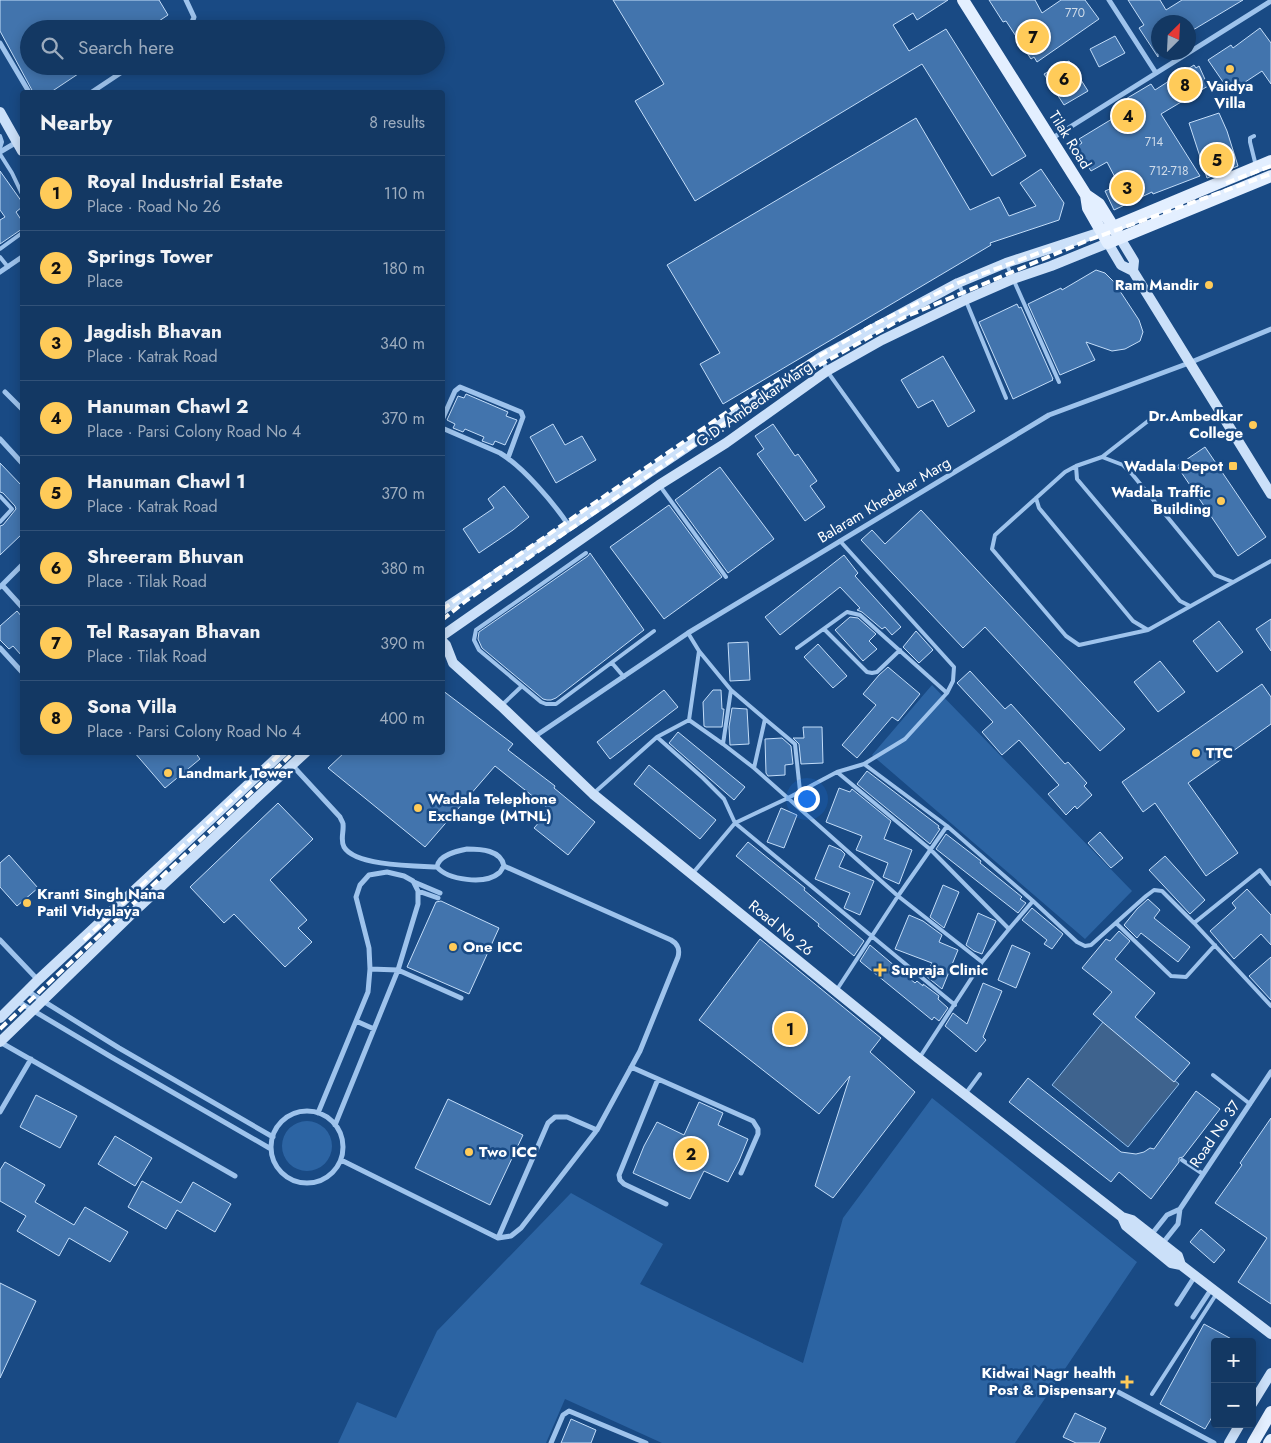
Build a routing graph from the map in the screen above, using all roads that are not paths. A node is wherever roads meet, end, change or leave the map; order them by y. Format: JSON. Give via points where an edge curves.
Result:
{"nodes":[{"id":1,"x":186,"y":0,"type":"edge"},
{"id":2,"x":963,"y":0,"type":"edge"},
{"id":3,"x":1109,"y":0,"type":"edge"},
{"id":4,"x":1271,"y":1,"type":"edge"},
{"id":5,"x":193,"y":20,"type":"edge"},
{"id":6,"x":0,"y":44,"type":"edge"},
{"id":7,"x":1156,"y":73,"type":"junction"},
{"id":8,"x":118,"y":75,"type":"edge"},
{"id":9,"x":28,"y":90,"type":"edge"},
{"id":10,"x":95,"y":90,"type":"edge"},
{"id":11,"x":0,"y":112,"type":"edge"},
{"id":12,"x":0,"y":136,"type":"edge"},
{"id":13,"x":1254,"y":136,"type":"dead end"},
{"id":14,"x":1050,"y":139,"type":"junction"},
{"id":15,"x":20,"y":142,"type":"edge"},
{"id":16,"x":20,"y":144,"type":"edge"},
{"id":17,"x":0,"y":148,"type":"edge"},
{"id":18,"x":0,"y":153,"type":"edge"},
{"id":19,"x":1271,"y":161,"type":"edge"},
{"id":20,"x":1256,"y":167,"type":"junction"},
{"id":21,"x":1266,"y":178,"type":"edge"},
{"id":22,"x":20,"y":190,"type":"edge"},
{"id":23,"x":1170,"y":203,"type":"junction"},
{"id":24,"x":1176,"y":215,"type":"junction"},
{"id":25,"x":20,"y":234,"type":"edge"},
{"id":26,"x":1110,"y":235,"type":"junction"},
{"id":27,"x":0,"y":249,"type":"edge"},
{"id":28,"x":0,"y":257,"type":"edge"},
{"id":29,"x":20,"y":258,"type":"edge"},
{"id":30,"x":1006,"y":263,"type":"junction"},
{"id":31,"x":8,"y":267,"type":"junction"},
{"id":32,"x":0,"y":272,"type":"edge"},
{"id":33,"x":1013,"y":279,"type":"junction"},
{"id":34,"x":958,"y":283,"type":"junction"},
{"id":35,"x":965,"y":300,"type":"junction"},
{"id":36,"x":1271,"y":329,"type":"edge"},
{"id":37,"x":821,"y":357,"type":"junction"},
{"id":38,"x":1189,"y":363,"type":"junction"},
{"id":39,"x":827,"y":371,"type":"junction"},
{"id":40,"x":1059,"y":382,"type":"dead end"},
{"id":41,"x":5,"y":392,"type":"dead end"},
{"id":42,"x":1006,"y":398,"type":"dead end"},
{"id":43,"x":20,"y":407,"type":"edge"},
{"id":44,"x":445,"y":414,"type":"edge"},
{"id":45,"x":736,"y":414,"type":"junction"},
{"id":46,"x":1156,"y":414,"type":"dead end"},
{"id":47,"x":747,"y":428,"type":"junction"},
{"id":48,"x":445,"y":429,"type":"edge"},
{"id":49,"x":0,"y":439,"type":"edge"},
{"id":50,"x":1102,"y":457,"type":"junction"},
{"id":51,"x":20,"y":458,"type":"edge"},
{"id":52,"x":508,"y":458,"type":"junction"},
{"id":53,"x":1076,"y":466,"type":"junction"},
{"id":54,"x":898,"y":470,"type":"dead end"},
{"id":55,"x":660,"y":485,"type":"junction"},
{"id":56,"x":1271,"y":494,"type":"edge"},
{"id":57,"x":0,"y":496,"type":"edge"},
{"id":58,"x":1036,"y":498,"type":"junction"},
{"id":59,"x":0,"y":522,"type":"edge"},
{"id":60,"x":573,"y":524,"type":"junction"},
{"id":61,"x":586,"y":536,"type":"junction"},
{"id":62,"x":840,"y":541,"type":"junction"},
{"id":63,"x":586,"y":553,"type":"dead end"},
{"id":64,"x":1271,"y":561,"type":"edge"},
{"id":65,"x":548,"y":562,"type":"junction"},
{"id":66,"x":20,"y":567,"type":"edge"},
{"id":67,"x":556,"y":574,"type":"junction"},
{"id":68,"x":726,"y":577,"type":"dead end"},
{"id":69,"x":1233,"y":582,"type":"junction"},
{"id":70,"x":1,"y":586,"type":"edge"},
{"id":71,"x":20,"y":605,"type":"edge"},
{"id":72,"x":1190,"y":606,"type":"junction"},
{"id":73,"x":445,"y":608,"type":"edge"},
{"id":74,"x":824,"y":629,"type":"junction"},
{"id":75,"x":1148,"y":630,"type":"junction"},
{"id":76,"x":654,"y":631,"type":"dead end"},
{"id":77,"x":688,"y":633,"type":"junction"},
{"id":78,"x":445,"y":634,"type":"edge"},
{"id":79,"x":445,"y":644,"type":"edge"},
{"id":80,"x":0,"y":648,"type":"edge"},
{"id":81,"x":797,"y":648,"type":"dead end"},
{"id":82,"x":900,"y":650,"type":"junction"},
{"id":83,"x":699,"y":651,"type":"junction"},
{"id":84,"x":445,"y":660,"type":"edge"},
{"id":85,"x":453,"y":662,"type":"junction"},
{"id":86,"x":612,"y":663,"type":"junction"},
{"id":87,"x":20,"y":670,"type":"edge"},
{"id":88,"x":624,"y":677,"type":"junction"},
{"id":89,"x":522,"y":686,"type":"junction"},
{"id":90,"x":731,"y":690,"type":"junction"},
{"id":91,"x":947,"y":693,"type":"junction"},
{"id":92,"x":502,"y":706,"type":"junction"},
{"id":93,"x":765,"y":719,"type":"junction"},
{"id":94,"x":689,"y":720,"type":"junction"},
{"id":95,"x":534,"y":737,"type":"junction"},
{"id":96,"x":657,"y":737,"type":"junction"},
{"id":97,"x":723,"y":744,"type":"junction"},
{"id":98,"x":280,"y":755,"type":"edge"},
{"id":99,"x":298,"y":757,"type":"edge"},
{"id":100,"x":864,"y":764,"type":"junction"},
{"id":101,"x":754,"y":768,"type":"junction"},
{"id":102,"x":837,"y":772,"type":"junction"},
{"id":103,"x":800,"y":791,"type":"junction"},
{"id":104,"x":593,"y":794,"type":"junction"},
{"id":105,"x":788,"y":798,"type":"junction"},
{"id":106,"x":735,"y":822,"type":"junction"},
{"id":107,"x":947,"y":826,"type":"junction"},
{"id":108,"x":930,"y":850,"type":"junction"},
{"id":109,"x":504,"y":866,"type":"junction"},
{"id":110,"x":436,"y":867,"type":"junction"},
{"id":111,"x":692,"y":875,"type":"junction"},
{"id":112,"x":413,"y":881,"type":"junction"},
{"id":113,"x":1271,"y":884,"type":"edge"},
{"id":114,"x":418,"y":891,"type":"junction"},
{"id":115,"x":128,"y":896,"type":"junction"},
{"id":116,"x":898,"y":896,"type":"junction"},
{"id":117,"x":1033,"y":901,"type":"junction"},
{"id":118,"x":139,"y":906,"type":"junction"},
{"id":119,"x":1116,"y":922,"type":"junction"},
{"id":120,"x":1194,"y":923,"type":"junction"},
{"id":121,"x":1009,"y":929,"type":"junction"},
{"id":122,"x":873,"y":936,"type":"junction"},
{"id":123,"x":0,"y":940,"type":"edge"},
{"id":124,"x":1215,"y":945,"type":"junction"},
{"id":125,"x":982,"y":962,"type":"junction"},
{"id":126,"x":370,"y":969,"type":"junction"},
{"id":127,"x":398,"y":970,"type":"junction"},
{"id":128,"x":38,"y":980,"type":"junction"},
{"id":129,"x":27,"y":991,"type":"junction"},
{"id":130,"x":836,"y":991,"type":"junction"},
{"id":131,"x":461,"y":998,"type":"dead end"},
{"id":132,"x":17,"y":1001,"type":"junction"},
{"id":133,"x":43,"y":1002,"type":"junction"},
{"id":134,"x":955,"y":1005,"type":"junction"},
{"id":135,"x":1271,"y":1006,"type":"edge"},
{"id":136,"x":33,"y":1011,"type":"junction"},
{"id":137,"x":0,"y":1018,"type":"edge"},
{"id":138,"x":356,"y":1021,"type":"junction"},
{"id":139,"x":374,"y":1029,"type":"junction"},
{"id":140,"x":0,"y":1042,"type":"edge"},
{"id":141,"x":918,"y":1058,"type":"junction"},
{"id":142,"x":30,"y":1059,"type":"junction"},
{"id":143,"x":632,"y":1067,"type":"junction"},
{"id":144,"x":1271,"y":1072,"type":"edge"},
{"id":145,"x":980,"y":1074,"type":"dead end"},
{"id":146,"x":1213,"y":1075,"type":"dead end"},
{"id":147,"x":658,"y":1079,"type":"junction"},
{"id":148,"x":964,"y":1094,"type":"junction"},
{"id":149,"x":1250,"y":1104,"type":"junction"},
{"id":150,"x":0,"y":1112,"type":"edge"},
{"id":151,"x":318,"y":1113,"type":"junction"},
{"id":152,"x":335,"y":1125,"type":"junction"},
{"id":153,"x":597,"y":1130,"type":"junction"},
{"id":154,"x":273,"y":1138,"type":"junction"},
{"id":155,"x":271,"y":1149,"type":"junction"},
{"id":156,"x":341,"y":1160,"type":"junction"},
{"id":157,"x":1182,"y":1160,"type":"dead end"},
{"id":158,"x":741,"y":1173,"type":"dead end"},
{"id":159,"x":1203,"y":1174,"type":"junction"},
{"id":160,"x":235,"y":1176,"type":"dead end"},
{"id":161,"x":666,"y":1204,"type":"dead end"},
{"id":162,"x":1180,"y":1209,"type":"junction"},
{"id":163,"x":498,"y":1238,"type":"junction"},
{"id":164,"x":1149,"y":1238,"type":"junction"},
{"id":165,"x":1160,"y":1247,"type":"junction"},
{"id":166,"x":1195,"y":1276,"type":"junction"},
{"id":167,"x":1214,"y":1290,"type":"junction"},
{"id":168,"x":1176,"y":1304,"type":"dead end"},
{"id":169,"x":1193,"y":1317,"type":"dead end"},
{"id":170,"x":1271,"y":1334,"type":"edge"},
{"id":171,"x":1271,"y":1373,"type":"edge"},
{"id":172,"x":1118,"y":1392,"type":"dead end"},
{"id":173,"x":1152,"y":1394,"type":"dead end"},
{"id":174,"x":1256,"y":1397,"type":"edge"},
{"id":175,"x":1271,"y":1412,"type":"edge"},
{"id":176,"x":1238,"y":1428,"type":"edge"},
{"id":177,"x":1271,"y":1440,"type":"edge"},
{"id":178,"x":551,"y":1443,"type":"edge"},
{"id":179,"x":646,"y":1443,"type":"edge"},
{"id":180,"x":1214,"y":1443,"type":"edge"},
{"id":181,"x":1229,"y":1443,"type":"edge"},
{"id":182,"x":1253,"y":1443,"type":"edge"},
{"id":183,"x":1269,"y":1443,"type":"edge"}],
"edges":[{"from":1,"to":5,"type":"street"},
{"from":2,"to":14,"type":"main road","name":"Tilak Road"},
{"from":3,"to":7,"type":"street"},
{"from":4,"to":7,"type":"street"},
{"from":6,"to":9,"type":"street"},
{"from":7,"to":14,"type":"street"},
{"from":8,"to":10,"type":"street"},
{"from":11,"to":15,"type":"main road"},
{"from":12,"to":17,"type":"lane"},
{"from":13,"to":20,"type":"lane","via":[[1250,142]]},
{"from":14,"to":26,"type":"main road","name":"Tilak Road","via":[[1086,195],[1088,208]]},
{"from":16,"to":18,"type":"street"},
{"from":18,"to":22,"type":"lane"},
{"from":19,"to":20,"type":"main road"},
{"from":20,"to":21,"type":"lane"},
{"from":20,"to":23,"type":"main road"},
{"from":21,"to":24,"type":"main road"},
{"from":23,"to":24,"type":"main road"},
{"from":23,"to":26,"type":"main road"},
{"from":24,"to":26,"type":"main road"},
{"from":25,"to":27,"type":"lane"},
{"from":26,"to":30,"type":"main road","name":"G.D. Ambedkar Marg","via":[[1085,237]]},
{"from":26,"to":33,"type":"main road","name":"G.D. Ambedkar Marg","via":[[1051,266]]},
{"from":26,"to":38,"type":"main road","via":[[1134,261],[1133,271]]},
{"from":28,"to":31,"type":"lane"},
{"from":29,"to":31,"type":"street"},
{"from":30,"to":33,"type":"lane"},
{"from":30,"to":34,"type":"main road","name":"G.D. Ambedkar Marg"},
{"from":31,"to":32,"type":"street"},
{"from":33,"to":35,"type":"main road","name":"G.D. Ambedkar Marg"},
{"from":33,"to":40,"type":"lane"},
{"from":34,"to":35,"type":"lane"},
{"from":34,"to":37,"type":"main road","name":"G.D. Ambedkar Marg"},
{"from":35,"to":39,"type":"main road","name":"G.D. Ambedkar Marg"},
{"from":35,"to":42,"type":"lane"},
{"from":36,"to":38,"type":"street","name":"Balaram Khedekar Marg"},
{"from":37,"to":39,"type":"lane"},
{"from":37,"to":45,"type":"main road","name":"G.D. Ambedkar Marg"},
{"from":38,"to":56,"type":"main road"},
{"from":38,"to":62,"type":"street","name":"Balaram Khedekar Marg","via":[[1049,415]]},
{"from":39,"to":47,"type":"main road","name":"G.D. Ambedkar Marg"},
{"from":39,"to":54,"type":"lane"},
{"from":41,"to":43,"type":"street"},
{"from":44,"to":52,"type":"street","via":[[460,387],[521,412],[523,417]]},
{"from":45,"to":47,"type":"main road"},
{"from":45,"to":60,"type":"main road","name":"G.D. Ambedkar Marg"},
{"from":46,"to":50,"type":"lane"},
{"from":47,"to":55,"type":"main road","name":"G.D. Ambedkar Marg"},
{"from":48,"to":52,"type":"street"},
{"from":49,"to":51,"type":"street"},
{"from":50,"to":53,"type":"lane"},
{"from":50,"to":69,"type":"lane","via":[[1123,465],[1215,575]]},
{"from":52,"to":60,"type":"street"},
{"from":53,"to":58,"type":"lane"},
{"from":53,"to":72,"type":"lane","via":[[1077,479],[1180,601]]},
{"from":55,"to":61,"type":"main road","name":"G.D. Ambedkar Marg"},
{"from":55,"to":68,"type":"lane"},
{"from":57,"to":59,"type":"lane","via":[[12,509]]},
{"from":58,"to":75,"type":"lane","via":[[1039,508],[1133,622]]},
{"from":58,"to":75,"type":"lane","via":[[994,535],[992,549],[1066,636],[1079,645]]},
{"from":60,"to":61,"type":"main road"},
{"from":60,"to":73,"type":"main road","name":"G.D. Ambedkar Marg"},
{"from":61,"to":65,"type":"main road","name":"G.D. Ambedkar Marg"},
{"from":62,"to":77,"type":"street","name":"Balaram Khedekar Marg"},
{"from":62,"to":91,"type":"lane","via":[[954,667],[953,681]]},
{"from":63,"to":67,"type":"lane"},
{"from":64,"to":69,"type":"lane"},
{"from":65,"to":67,"type":"lane"},
{"from":65,"to":78,"type":"main road","name":"G.D. Ambedkar Marg"},
{"from":66,"to":70,"type":"street"},
{"from":67,"to":89,"type":"lane","via":[[476,630],[474,636],[479,650]]},
{"from":69,"to":72,"type":"lane"},
{"from":70,"to":71,"type":"street"},
{"from":72,"to":75,"type":"lane"},
{"from":74,"to":81,"type":"lane"},
{"from":74,"to":82,"type":"lane","via":[[847,612],[855,613]]},
{"from":74,"to":82,"type":"lane","via":[[867,672],[877,672]]},
{"from":76,"to":86,"type":"lane"},
{"from":77,"to":83,"type":"lane"},
{"from":77,"to":88,"type":"street","name":"Balaram Khedekar Marg"},
{"from":79,"to":85,"type":"main road","name":"Road No 26"},
{"from":80,"to":87,"type":"street"},
{"from":82,"to":91,"type":"lane"},
{"from":83,"to":90,"type":"lane"},
{"from":83,"to":94,"type":"lane"},
{"from":84,"to":85,"type":"main road"},
{"from":85,"to":92,"type":"main road","name":"Road No 26"},
{"from":86,"to":88,"type":"lane"},
{"from":86,"to":89,"type":"lane","via":[[556,704],[541,702]]},
{"from":88,"to":95,"type":"street","name":"Balaram Khedekar Marg"},
{"from":89,"to":92,"type":"lane"},
{"from":90,"to":93,"type":"lane"},
{"from":90,"to":97,"type":"lane"},
{"from":91,"to":100,"type":"lane","via":[[906,738]]},
{"from":92,"to":95,"type":"main road","name":"Road No 26"},
{"from":93,"to":101,"type":"lane"},
{"from":93,"to":103,"type":"lane","via":[[795,744]]},
{"from":94,"to":96,"type":"lane"},
{"from":94,"to":97,"type":"lane"},
{"from":95,"to":104,"type":"main road","name":"Road No 26"},
{"from":96,"to":104,"type":"lane"},
{"from":96,"to":106,"type":"lane","via":[[724,799]]},
{"from":97,"to":101,"type":"lane"},
{"from":98,"to":115,"type":"main road"},
{"from":99,"to":110,"type":"street","via":[[340,817],[345,849],[372,862]]},
{"from":99,"to":118,"type":"main road"},
{"from":100,"to":102,"type":"lane"},
{"from":100,"to":107,"type":"lane"},
{"from":101,"to":105,"type":"lane"},
{"from":102,"to":103,"type":"lane"},
{"from":102,"to":108,"type":"lane"},
{"from":103,"to":105,"type":"lane"},
{"from":104,"to":111,"type":"main road","name":"Road No 26"},
{"from":105,"to":106,"type":"lane"},
{"from":105,"to":116,"type":"lane"},
{"from":106,"to":111,"type":"lane"},
{"from":106,"to":122,"type":"lane"},
{"from":107,"to":108,"type":"lane"},
{"from":107,"to":117,"type":"lane"},
{"from":108,"to":116,"type":"lane"},
{"from":108,"to":121,"type":"lane"},
{"from":109,"to":110,"type":"street","via":[[494,876],[468,880],[446,874]]},
{"from":109,"to":110,"type":"street","via":[[498,855],[482,849],[467,849],[439,860]]},
{"from":109,"to":143,"type":"street","via":[[671,940],[678,946],[678,957]]},
{"from":111,"to":130,"type":"main road","name":"Road No 26"},
{"from":112,"to":114,"type":"street"},
{"from":112,"to":114,"type":"street","via":[[439,895]]},
{"from":112,"to":126,"type":"street","via":[[387,872],[369,875],[360,885],[356,897],[369,948]]},
{"from":113,"to":120,"type":"lane","via":[[1260,870]]},
{"from":114,"to":127,"type":"street","via":[[418,904]]},
{"from":115,"to":118,"type":"main road"},
{"from":115,"to":128,"type":"main road"},
{"from":116,"to":122,"type":"lane"},
{"from":116,"to":125,"type":"lane"},
{"from":117,"to":119,"type":"lane","via":[[1085,946],[1091,945]]},
{"from":117,"to":121,"type":"lane"},
{"from":118,"to":133,"type":"main road"},
{"from":119,"to":120,"type":"lane","via":[[1154,890],[1162,890]]},
{"from":119,"to":124,"type":"lane","via":[[1171,976],[1186,976]]},
{"from":120,"to":124,"type":"lane"},
{"from":121,"to":125,"type":"lane"},
{"from":122,"to":130,"type":"lane"},
{"from":122,"to":134,"type":"lane"},
{"from":123,"to":128,"type":"street"},
{"from":124,"to":135,"type":"lane"},
{"from":125,"to":134,"type":"lane"},
{"from":126,"to":127,"type":"street"},
{"from":126,"to":138,"type":"street","via":[[368,992]]},
{"from":127,"to":131,"type":"street"},
{"from":127,"to":139,"type":"street"},
{"from":128,"to":129,"type":"main road"},
{"from":129,"to":132,"type":"main road"},
{"from":129,"to":133,"type":"street"},
{"from":130,"to":141,"type":"main road","name":"Road No 26"},
{"from":132,"to":136,"type":"street"},
{"from":132,"to":137,"type":"main road"},
{"from":133,"to":136,"type":"main road"},
{"from":133,"to":154,"type":"street"},
{"from":134,"to":141,"type":"lane"},
{"from":136,"to":140,"type":"main road"},
{"from":136,"to":155,"type":"street"},
{"from":138,"to":139,"type":"street"},
{"from":138,"to":151,"type":"street"},
{"from":139,"to":152,"type":"street"},
{"from":140,"to":142,"type":"street"},
{"from":141,"to":148,"type":"main road","name":"Road No 26"},
{"from":142,"to":150,"type":"street"},
{"from":142,"to":160,"type":"street"},
{"from":143,"to":147,"type":"street"},
{"from":143,"to":153,"type":"street"},
{"from":144,"to":149,"type":"street","name":"Road No 37"},
{"from":145,"to":148,"type":"lane"},
{"from":146,"to":149,"type":"lane"},
{"from":147,"to":158,"type":"street","via":[[756,1124],[758,1134]]},
{"from":147,"to":161,"type":"street","via":[[620,1180]]},
{"from":148,"to":164,"type":"main road","name":"Road No 26","via":[[1122,1218],[1126,1226]]},
{"from":149,"to":159,"type":"street","name":"Road No 37"},
{"from":151,"to":152,"type":"street"},
{"from":151,"to":154,"type":"street","via":[[308,1111],[290,1116],[276,1128]]},
{"from":152,"to":156,"type":"street","via":[[343,1142]]},
{"from":153,"to":163,"type":"street","via":[[521,1228],[511,1236]]},
{"from":153,"to":163,"type":"street","via":[[567,1117],[555,1117],[548,1123]]},
{"from":154,"to":155,"type":"street"},
{"from":155,"to":156,"type":"street","via":[[280,1172],[300,1183],[312,1184],[322,1180],[332,1174]]},
{"from":156,"to":163,"type":"street"},
{"from":157,"to":159,"type":"lane"},
{"from":159,"to":162,"type":"street","name":"Road No 37"},
{"from":162,"to":164,"type":"street","name":"Road No 37","via":[[1167,1215]]},
{"from":162,"to":165,"type":"street","name":"Road No 37","via":[[1178,1224]]},
{"from":164,"to":165,"type":"main road","name":"Road No 26"},
{"from":165,"to":166,"type":"main road","name":"Road No 26","via":[[1171,1262]]},
{"from":166,"to":167,"type":"main road","name":"Road No 26"},
{"from":166,"to":168,"type":"street"},
{"from":167,"to":169,"type":"street"},
{"from":167,"to":170,"type":"main road","name":"Road No 26"},
{"from":167,"to":173,"type":"lane"},
{"from":171,"to":174,"type":"main road"},
{"from":172,"to":180,"type":"street"},
{"from":175,"to":182,"type":"main road"},
{"from":176,"to":181,"type":"main road"},
{"from":177,"to":183,"type":"main road"},
{"from":178,"to":179,"type":"street","via":[[563,1415],[569,1411]]}]}
